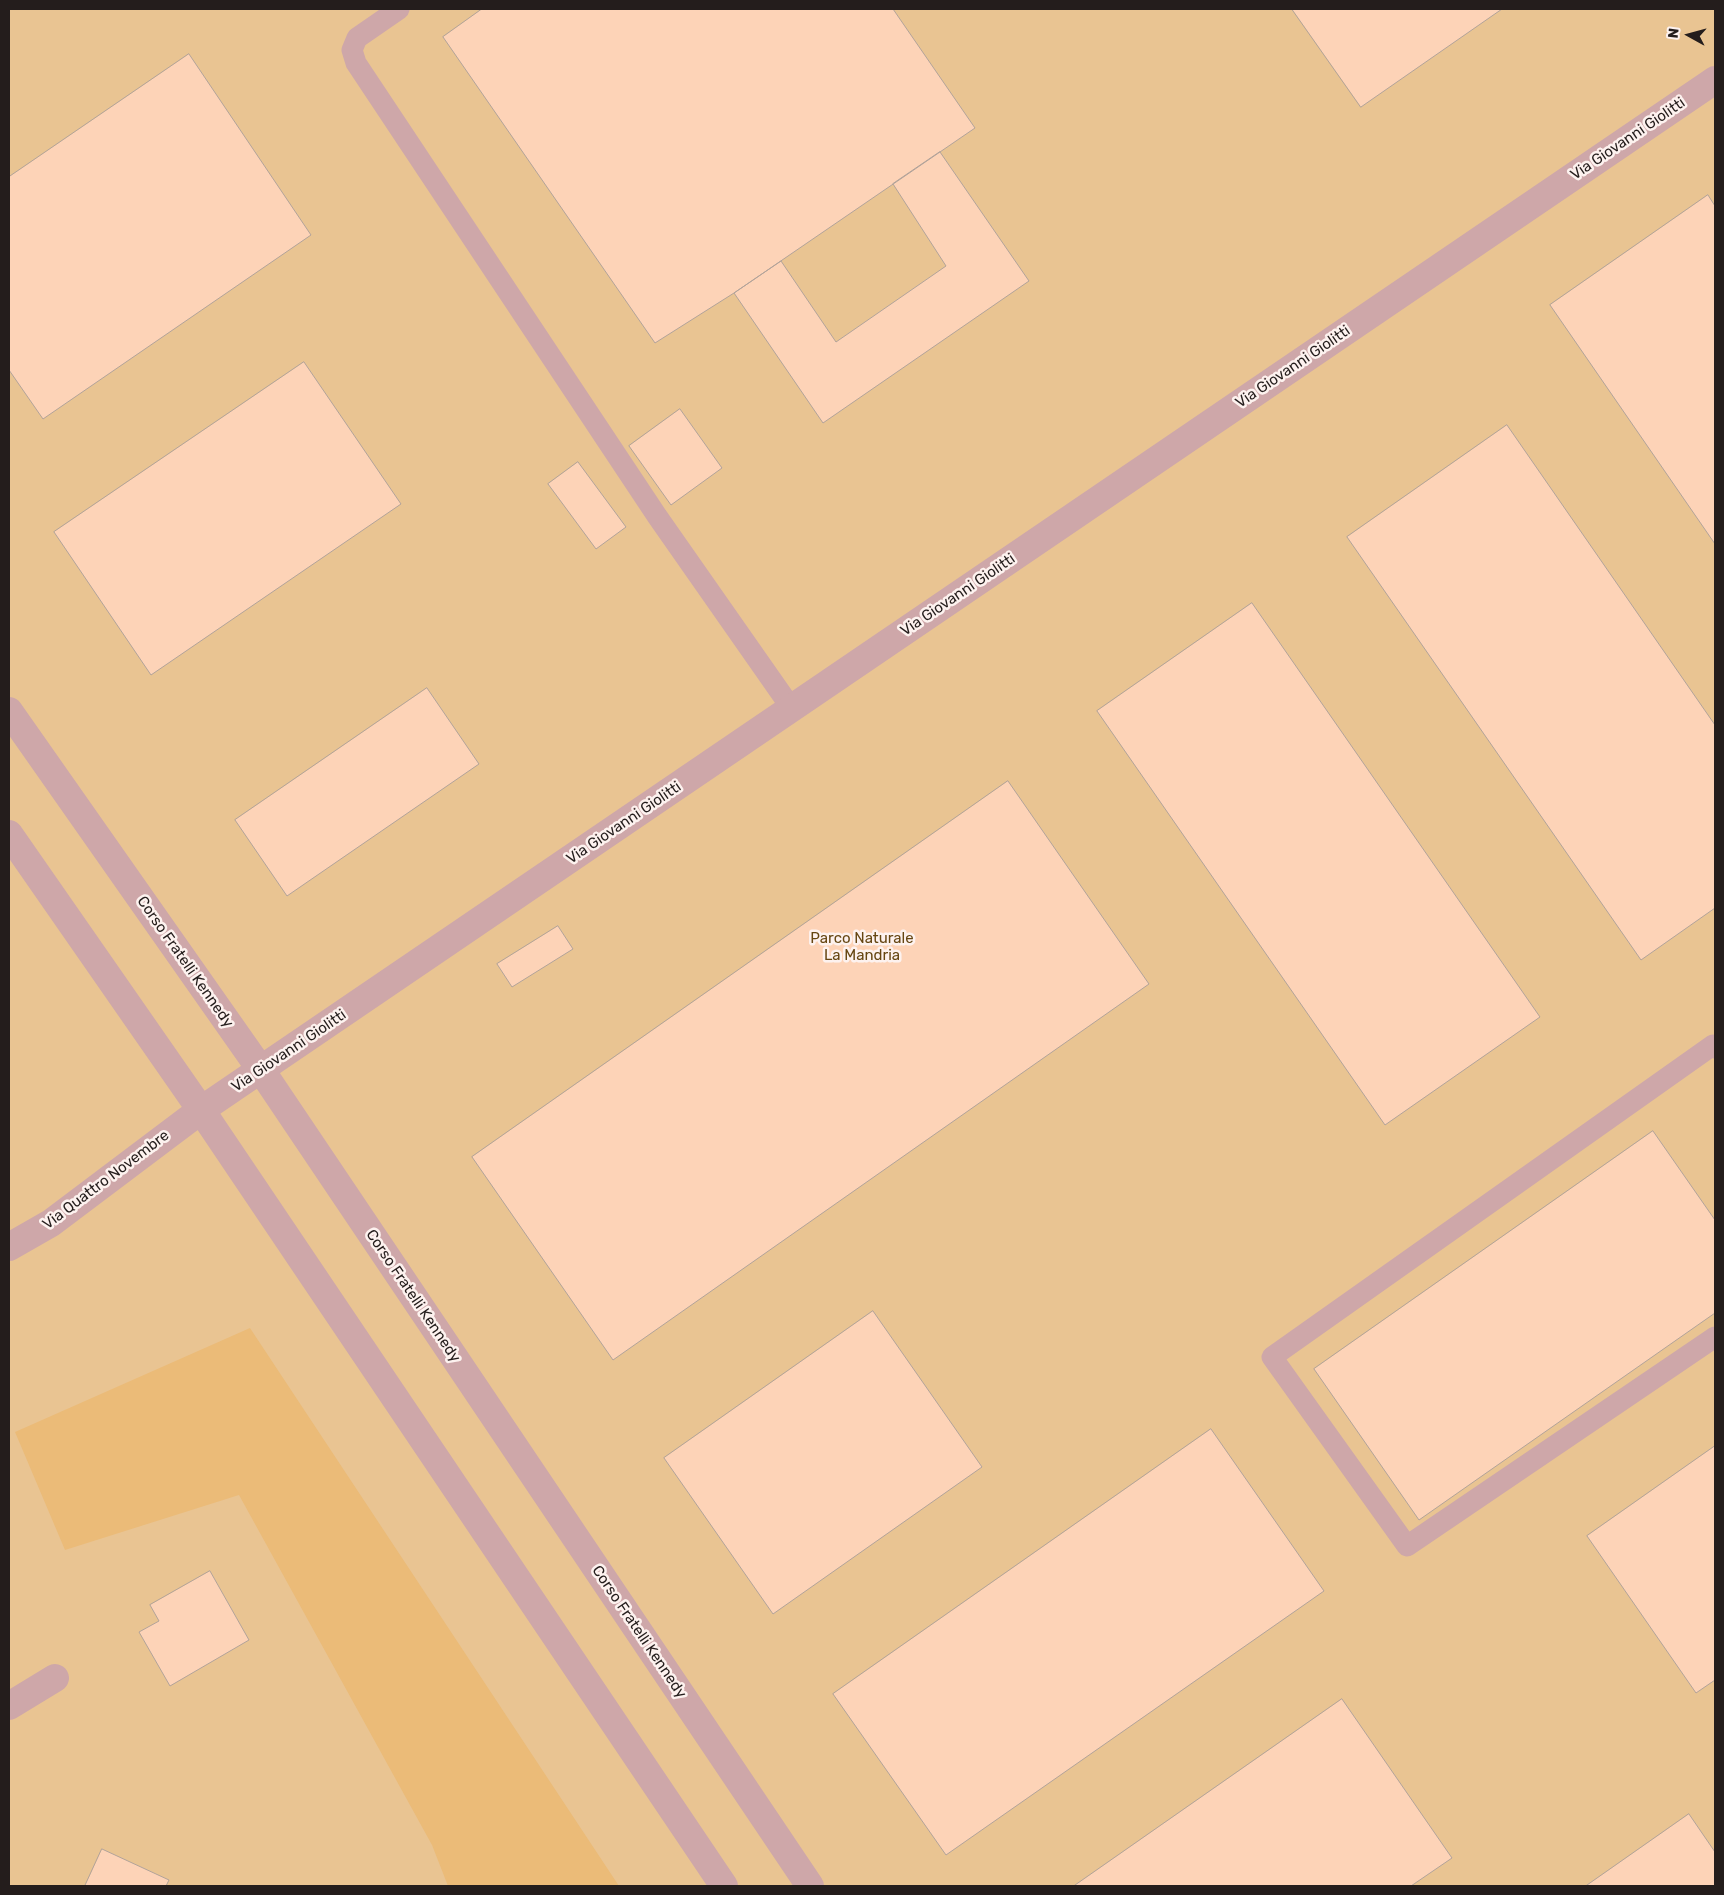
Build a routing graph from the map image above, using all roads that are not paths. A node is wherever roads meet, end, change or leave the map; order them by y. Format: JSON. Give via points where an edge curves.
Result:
{"nodes":[{"id":1,"x":399,"y":9,"type":"edge"},
{"id":2,"x":1715,"y":80,"type":"edge"},
{"id":3,"x":792,"y":709,"type":"junction"},
{"id":4,"x":9,"y":711,"type":"edge"},
{"id":5,"x":9,"y":834,"type":"edge"},
{"id":6,"x":1715,"y":1048,"type":"edge"},
{"id":7,"x":261,"y":1070,"type":"junction"},
{"id":8,"x":201,"y":1110,"type":"junction"},
{"id":9,"x":9,"y":1247,"type":"edge"},
{"id":10,"x":1715,"y":1337,"type":"edge"},
{"id":11,"x":55,"y":1678,"type":"dead end"},
{"id":12,"x":9,"y":1706,"type":"edge"},
{"id":13,"x":724,"y":1886,"type":"edge"},
{"id":14,"x":810,"y":1886,"type":"edge"}],
"edges":[{"from":1,"to":3,"type":"lane","via":[[357,38],[352,50],[356,63],[657,516]]},
{"from":2,"to":3,"type":"street","name":"Via Giovanni Giolitti"},
{"from":3,"to":7,"type":"street","name":"Via Giovanni Giolitti"},
{"from":4,"to":7,"type":"street","name":"Corso Fratelli Kennedy"},
{"from":5,"to":8,"type":"street"},
{"from":6,"to":10,"type":"lane","via":[[1713,1045],[1272,1357],[1407,1546]]},
{"from":7,"to":8,"type":"street","name":"Via Giovanni Giolitti"},
{"from":7,"to":14,"type":"street","name":"Corso Fratelli Kennedy"},
{"from":8,"to":9,"type":"street","name":"Via Quattro Novembre","via":[[51,1223]]},
{"from":8,"to":13,"type":"street"},
{"from":11,"to":12,"type":"street"}]}
